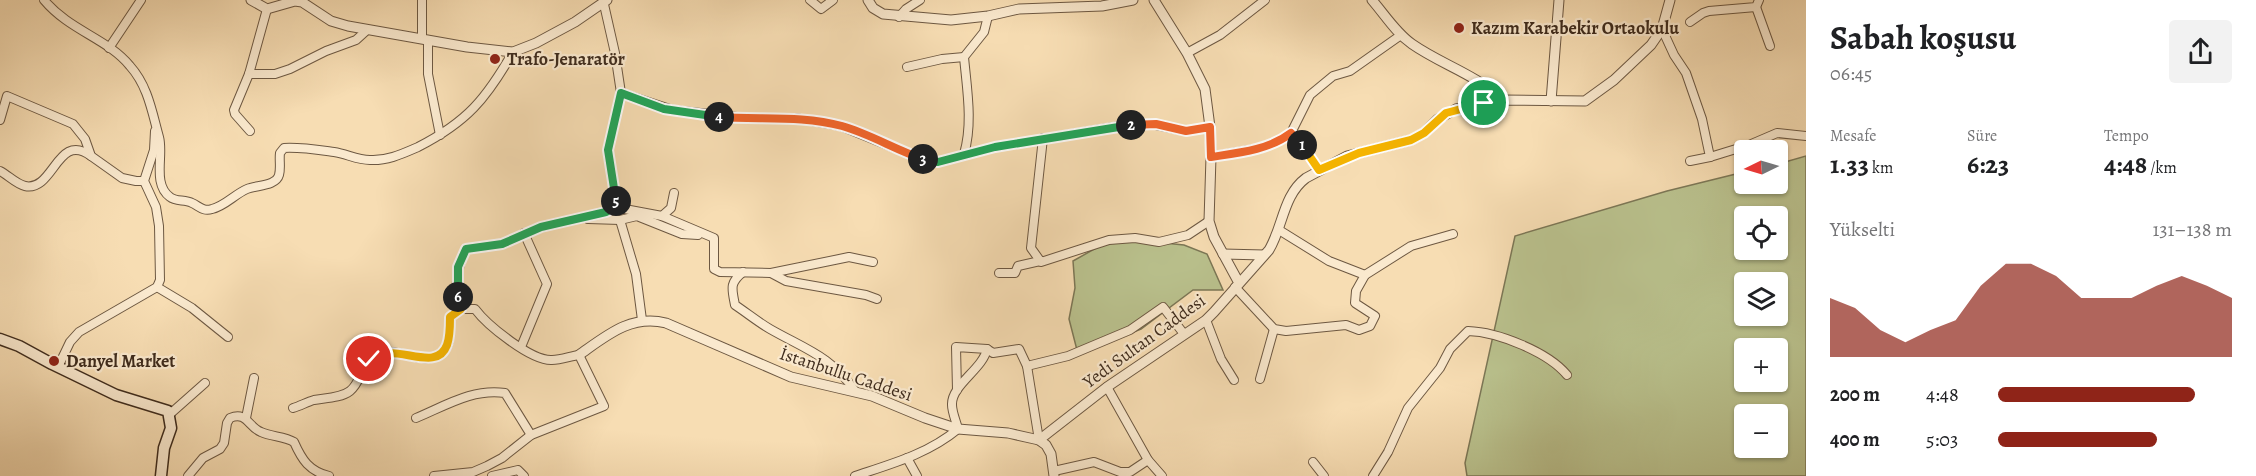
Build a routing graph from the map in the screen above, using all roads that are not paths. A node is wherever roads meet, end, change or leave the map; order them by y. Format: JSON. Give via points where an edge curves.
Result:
{"nodes":[{"id":1,"x":44,"y":0,"type":"edge"},
{"id":2,"x":141,"y":0,"type":"edge"},
{"id":3,"x":251,"y":0,"type":"edge"},
{"id":4,"x":422,"y":0,"type":"edge"},
{"id":5,"x":810,"y":0,"type":"edge"},
{"id":6,"x":833,"y":0,"type":"edge"},
{"id":7,"x":868,"y":0,"type":"edge"},
{"id":8,"x":920,"y":0,"type":"edge"},
{"id":9,"x":1133,"y":0,"type":"edge"},
{"id":10,"x":1154,"y":0,"type":"edge"},
{"id":11,"x":1265,"y":0,"type":"edge"},
{"id":12,"x":1371,"y":0,"type":"edge"},
{"id":13,"x":1559,"y":0,"type":"edge"},
{"id":14,"x":1670,"y":0,"type":"edge"},
{"id":15,"x":295,"y":1,"type":"edge"},
{"id":16,"x":604,"y":1,"type":"edge"},
{"id":17,"x":1103,"y":3,"type":"edge"},
{"id":18,"x":1758,"y":3,"type":"edge"},
{"id":19,"x":267,"y":9,"type":"junction"},
{"id":20,"x":988,"y":16,"type":"junction"},
{"id":21,"x":899,"y":17,"type":"junction"},
{"id":22,"x":1690,"y":22,"type":"dead end"},
{"id":23,"x":1662,"y":29,"type":"junction"},
{"id":24,"x":367,"y":30,"type":"junction"},
{"id":25,"x":1401,"y":35,"type":"junction"},
{"id":26,"x":425,"y":40,"type":"junction"},
{"id":27,"x":1770,"y":46,"type":"dead end"},
{"id":28,"x":109,"y":48,"type":"junction"},
{"id":29,"x":513,"y":52,"type":"junction"},
{"id":30,"x":1187,"y":53,"type":"junction"},
{"id":31,"x":964,"y":57,"type":"junction"},
{"id":32,"x":907,"y":67,"type":"dead end"},
{"id":33,"x":249,"y":74,"type":"junction"},
{"id":34,"x":4,"y":93,"type":"edge"},
{"id":35,"x":621,"y":93,"type":"junction"},
{"id":36,"x":1503,"y":100,"type":"junction"},
{"id":37,"x":1551,"y":101,"type":"junction"},
{"id":38,"x":0,"y":120,"type":"edge"},
{"id":39,"x":155,"y":127,"type":"junction"},
{"id":40,"x":1210,"y":127,"type":"junction"},
{"id":41,"x":250,"y":131,"type":"dead end"},
{"id":42,"x":1291,"y":133,"type":"junction"},
{"id":43,"x":440,"y":135,"type":"junction"},
{"id":44,"x":1806,"y":136,"type":"edge"},
{"id":45,"x":1043,"y":138,"type":"junction"},
{"id":46,"x":964,"y":154,"type":"junction"},
{"id":47,"x":91,"y":156,"type":"junction"},
{"id":48,"x":1211,"y":157,"type":"junction"},
{"id":49,"x":1710,"y":157,"type":"junction"},
{"id":50,"x":1690,"y":161,"type":"dead end"},
{"id":51,"x":1319,"y":170,"type":"junction"},
{"id":52,"x":0,"y":171,"type":"edge"},
{"id":53,"x":144,"y":181,"type":"junction"},
{"id":54,"x":674,"y":193,"type":"dead end"},
{"id":55,"x":614,"y":207,"type":"junction"},
{"id":56,"x":662,"y":216,"type":"junction"},
{"id":57,"x":573,"y":219,"type":"junction"},
{"id":58,"x":620,"y":220,"type":"junction"},
{"id":59,"x":1209,"y":221,"type":"junction"},
{"id":60,"x":1279,"y":230,"type":"junction"},
{"id":61,"x":524,"y":233,"type":"junction"},
{"id":62,"x":1453,"y":234,"type":"dead end"},
{"id":63,"x":706,"y":236,"type":"junction"},
{"id":64,"x":1223,"y":254,"type":"junction"},
{"id":65,"x":1264,"y":255,"type":"junction"},
{"id":66,"x":1040,"y":261,"type":"junction"},
{"id":67,"x":873,"y":262,"type":"dead end"},
{"id":68,"x":721,"y":272,"type":"junction"},
{"id":69,"x":743,"y":272,"type":"junction"},
{"id":70,"x":771,"y":273,"type":"junction"},
{"id":71,"x":999,"y":273,"type":"dead end"},
{"id":72,"x":1365,"y":275,"type":"junction"},
{"id":73,"x":1237,"y":285,"type":"junction"},
{"id":74,"x":157,"y":287,"type":"junction"},
{"id":75,"x":732,"y":288,"type":"junction"},
{"id":76,"x":877,"y":299,"type":"dead end"},
{"id":77,"x":461,"y":309,"type":"junction"},
{"id":78,"x":642,"y":320,"type":"junction"},
{"id":79,"x":1206,"y":320,"type":"junction"},
{"id":80,"x":1274,"y":329,"type":"junction"},
{"id":81,"x":1184,"y":334,"type":"junction"},
{"id":82,"x":228,"y":336,"type":"dead end"},
{"id":83,"x":0,"y":339,"type":"edge"},
{"id":84,"x":521,"y":347,"type":"junction"},
{"id":85,"x":987,"y":349,"type":"junction"},
{"id":86,"x":579,"y":355,"type":"junction"},
{"id":87,"x":1027,"y":366,"type":"junction"},
{"id":88,"x":58,"y":367,"type":"junction"},
{"id":89,"x":1567,"y":375,"type":"dead end"},
{"id":90,"x":254,"y":378,"type":"dead end"},
{"id":91,"x":1260,"y":379,"type":"dead end"},
{"id":92,"x":1234,"y":380,"type":"dead end"},
{"id":93,"x":205,"y":383,"type":"dead end"},
{"id":94,"x":1107,"y":387,"type":"junction"},
{"id":95,"x":957,"y":390,"type":"junction"},
{"id":96,"x":855,"y":391,"type":"junction"},
{"id":97,"x":293,"y":408,"type":"dead end"},
{"id":98,"x":170,"y":414,"type":"junction"},
{"id":99,"x":246,"y":418,"type":"junction"},
{"id":100,"x":416,"y":418,"type":"dead end"},
{"id":101,"x":958,"y":429,"type":"junction"},
{"id":102,"x":531,"y":435,"type":"junction"},
{"id":103,"x":1038,"y":440,"type":"junction"},
{"id":104,"x":907,"y":458,"type":"junction"},
{"id":105,"x":1148,"y":460,"type":"junction"},
{"id":106,"x":1313,"y":462,"type":"dead end"},
{"id":107,"x":476,"y":474,"type":"edge"},
{"id":108,"x":1054,"y":474,"type":"edge"},
{"id":109,"x":161,"y":476,"type":"edge"},
{"id":110,"x":188,"y":476,"type":"edge"},
{"id":111,"x":329,"y":476,"type":"edge"},
{"id":112,"x":434,"y":476,"type":"edge"},
{"id":113,"x":492,"y":476,"type":"edge"},
{"id":114,"x":524,"y":476,"type":"edge"},
{"id":115,"x":855,"y":476,"type":"edge"},
{"id":116,"x":917,"y":476,"type":"edge"},
{"id":117,"x":1162,"y":476,"type":"edge"},
{"id":118,"x":1324,"y":476,"type":"edge"},
{"id":119,"x":1373,"y":476,"type":"edge"}],
"edges":[{"from":1,"to":28,"type":"street","via":[[68,24]]},
{"from":2,"to":28,"type":"street"},
{"from":3,"to":19,"type":"street"},
{"from":4,"to":26,"type":"street"},
{"from":5,"to":6,"type":"street","via":[[821,9]]},
{"from":7,"to":21,"type":"street","via":[[878,12]]},
{"from":8,"to":21,"type":"street"},
{"from":9,"to":17,"type":"street"},
{"from":10,"to":30,"type":"street"},
{"from":11,"to":30,"type":"street","via":[[1245,18]]},
{"from":12,"to":25,"type":"street"},
{"from":13,"to":37,"type":"street"},
{"from":14,"to":23,"type":"street"},
{"from":15,"to":19,"type":"street"},
{"from":15,"to":24,"type":"street","via":[[338,24]]},
{"from":16,"to":29,"type":"street","via":[[575,22]]},
{"from":16,"to":35,"type":"street"},
{"from":17,"to":20,"type":"street","via":[[1019,9]]},
{"from":18,"to":22,"type":"street","via":[[1709,11]]},
{"from":18,"to":27,"type":"street"},
{"from":19,"to":33,"type":"street"},
{"from":20,"to":21,"type":"street","via":[[951,20]]},
{"from":20,"to":31,"type":"street","via":[[984,32]]},
{"from":23,"to":37,"type":"street","name":"Yedi Sultan Caddesi","via":[[1651,45],[1592,97],[1577,102]]},
{"from":23,"to":49,"type":"street","via":[[1686,73]]},
{"from":24,"to":26,"type":"street"},
{"from":24,"to":33,"type":"street","via":[[356,40],[290,69],[275,74]]},
{"from":25,"to":36,"type":"street","via":[[1479,81]]},
{"from":25,"to":42,"type":"street","via":[[1350,71],[1333,76],[1310,95]]},
{"from":26,"to":29,"type":"street"},
{"from":26,"to":43,"type":"street"},
{"from":28,"to":39,"type":"street","via":[[139,78],[153,110]]},
{"from":29,"to":43,"type":"street","via":[[492,88],[455,126]]},
{"from":30,"to":40,"type":"street","via":[[1205,89]]},
{"from":31,"to":32,"type":"street"},
{"from":31,"to":46,"type":"street","via":[[970,120]]},
{"from":33,"to":41,"type":"street","via":[[234,110]]},
{"from":34,"to":38,"type":"street"},
{"from":34,"to":47,"type":"street","via":[[73,124],[85,139]]},
{"from":35,"to":46,"type":"street","via":[[673,111],[755,119],[795,118],[842,126],[938,162]]},
{"from":35,"to":55,"type":"street","via":[[608,150]]},
{"from":36,"to":37,"type":"street","name":"Yedi Sultan Caddesi"},
{"from":36,"to":51,"type":"street","name":"Yedi Sultan Caddesi","via":[[1446,113],[1411,140],[1359,153]]},
{"from":39,"to":43,"type":"street","via":[[165,192],[204,210],[214,209],[245,189],[273,183],[279,176],[280,153],[284,148],[385,159]]},
{"from":39,"to":53,"type":"street"},
{"from":40,"to":45,"type":"street","via":[[1186,131],[1156,124],[1126,125]]},
{"from":40,"to":48,"type":"street"},
{"from":42,"to":48,"type":"street","via":[[1261,148]]},
{"from":42,"to":51,"type":"street"},
{"from":44,"to":49,"type":"street","via":[[1777,133]]},
{"from":45,"to":46,"type":"street"},
{"from":45,"to":66,"type":"street","via":[[1031,248]]},
{"from":47,"to":52,"type":"street","via":[[82,150],[70,151],[44,178],[30,186],[23,186]]},
{"from":47,"to":53,"type":"street","via":[[122,178]]},
{"from":48,"to":59,"type":"street"},
{"from":49,"to":50,"type":"street"},
{"from":51,"to":60,"type":"street","name":"Yedi Sultan Caddesi","via":[[1296,188]]},
{"from":53,"to":74,"type":"street","via":[[154,199],[159,226]]},
{"from":54,"to":56,"type":"street","via":[[671,208]]},
{"from":55,"to":56,"type":"street"},
{"from":55,"to":57,"type":"street"},
{"from":56,"to":63,"type":"street"},
{"from":57,"to":58,"type":"street"},
{"from":57,"to":61,"type":"street"},
{"from":58,"to":63,"type":"street","via":[[637,216],[682,234]]},
{"from":58,"to":78,"type":"street","via":[[636,274]]},
{"from":59,"to":64,"type":"street"},
{"from":59,"to":66,"type":"street","via":[[1188,235],[1159,242],[1135,238],[1109,240]]},
{"from":60,"to":65,"type":"street","name":"Yedi Sultan Caddesi"},
{"from":60,"to":72,"type":"street","via":[[1329,261]]},
{"from":61,"to":77,"type":"street","via":[[502,244],[466,249],[458,267]]},
{"from":61,"to":84,"type":"street","via":[[547,284]]},
{"from":62,"to":72,"type":"street","via":[[1411,246]]},
{"from":63,"to":68,"type":"street","via":[[714,238],[714,269]]},
{"from":64,"to":65,"type":"street"},
{"from":64,"to":73,"type":"street"},
{"from":65,"to":73,"type":"street","name":"Yedi Sultan Caddesi"},
{"from":66,"to":71,"type":"street","via":[[1018,266],[1014,273]]},
{"from":67,"to":70,"type":"street","via":[[849,257]]},
{"from":68,"to":69,"type":"street"},
{"from":68,"to":75,"type":"street"},
{"from":69,"to":70,"type":"street"},
{"from":69,"to":75,"type":"street","via":[[734,279]]},
{"from":70,"to":76,"type":"street","via":[[786,281]]},
{"from":72,"to":80,"type":"street","via":[[1356,291],[1355,303],[1375,316],[1370,326],[1359,330],[1346,325]]},
{"from":73,"to":79,"type":"street","name":"Yedi Sultan Caddesi"},
{"from":73,"to":80,"type":"street"},
{"from":74,"to":82,"type":"street"},
{"from":74,"to":88,"type":"street","via":[[79,332]]},
{"from":75,"to":96,"type":"street","via":[[735,305],[768,329],[815,352],[846,378]]},
{"from":77,"to":84,"type":"street","via":[[475,309],[483,320]]},
{"from":77,"to":97,"type":"street","via":[[450,317],[449,338],[442,353],[426,358],[376,353],[348,393]]},
{"from":78,"to":86,"type":"street","via":[[618,329]]},
{"from":78,"to":96,"type":"street","name":"İstanbullu Caddesi","via":[[666,323],[792,377]]},
{"from":79,"to":81,"type":"street","name":"Yedi Sultan Caddesi"},
{"from":79,"to":92,"type":"street"},
{"from":80,"to":91,"type":"street"},
{"from":81,"to":87,"type":"street","via":[[1163,308],[1130,330],[1068,356]]},
{"from":81,"to":94,"type":"street","name":"Yedi Sultan Caddesi"},
{"from":83,"to":88,"type":"main road"},
{"from":84,"to":86,"type":"street","via":[[551,360]]},
{"from":85,"to":87,"type":"street","via":[[993,353],[1019,349]]},
{"from":85,"to":95,"type":"street","via":[[986,358]]},
{"from":85,"to":95,"type":"street","via":[[956,347]]},
{"from":86,"to":102,"type":"street","via":[[604,406]]},
{"from":87,"to":103,"type":"street"},
{"from":88,"to":98,"type":"main road","via":[[116,395]]},
{"from":89,"to":119,"type":"street","via":[[1560,367],[1515,343],[1468,331],[1450,349],[1408,408]]},
{"from":90,"to":99,"type":"street"},
{"from":93,"to":98,"type":"street"},
{"from":94,"to":103,"type":"street","name":"Yedi Sultan Caddesi"},
{"from":94,"to":105,"type":"street"},
{"from":95,"to":101,"type":"street","via":[[951,403]]},
{"from":96,"to":101,"type":"street","name":"İstanbullu Caddesi"},
{"from":98,"to":109,"type":"main road","via":[[171,428]]},
{"from":99,"to":110,"type":"street","via":[[230,418],[220,449],[203,458]]},
{"from":99,"to":111,"type":"street","via":[[258,431],[294,442],[305,464]]},
{"from":100,"to":102,"type":"street","via":[[470,395],[505,393]]},
{"from":101,"to":103,"type":"street","name":"İstanbullu Caddesi"},
{"from":101,"to":104,"type":"street","via":[[938,444]]},
{"from":102,"to":107,"type":"street"},
{"from":103,"to":108,"type":"street","via":[[1048,449]]},
{"from":104,"to":115,"type":"street"},
{"from":104,"to":116,"type":"street"},
{"from":105,"to":108,"type":"street","via":[[1130,472],[1094,462]]},
{"from":105,"to":117,"type":"street"},
{"from":106,"to":118,"type":"street"},
{"from":107,"to":112,"type":"street"},
{"from":113,"to":114,"type":"street","via":[[518,471]]}]}
